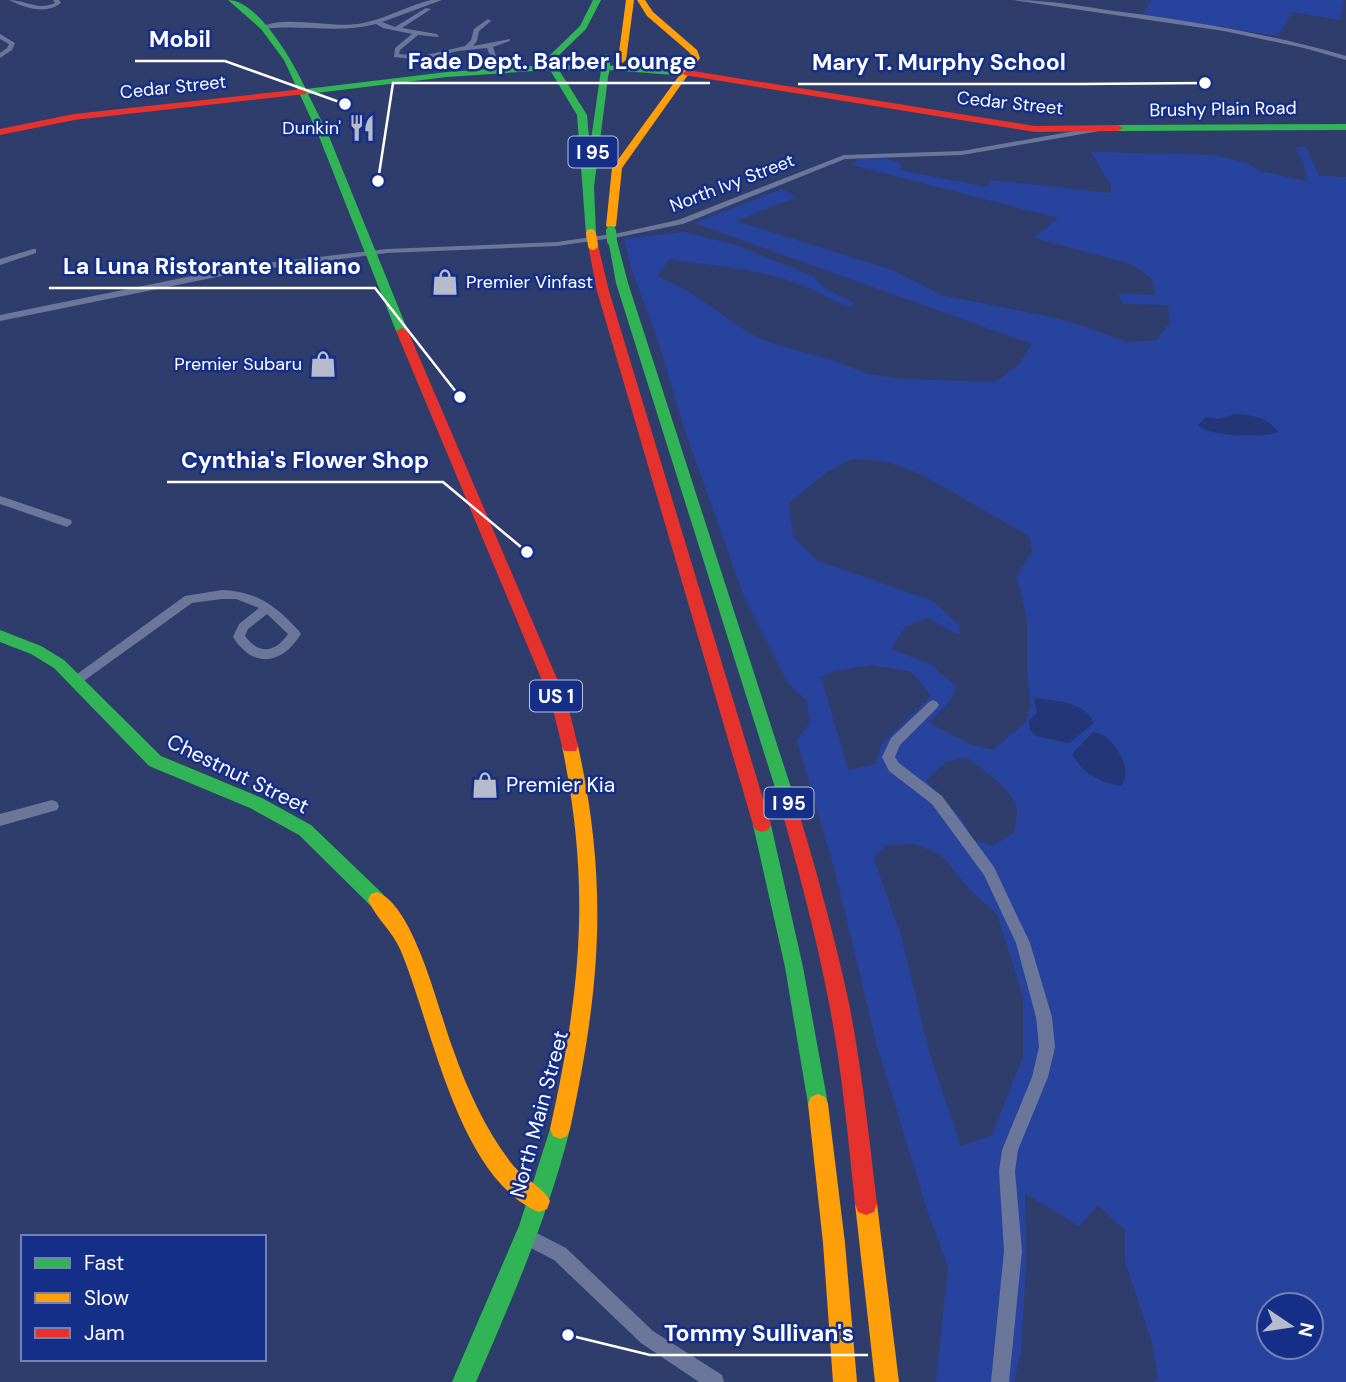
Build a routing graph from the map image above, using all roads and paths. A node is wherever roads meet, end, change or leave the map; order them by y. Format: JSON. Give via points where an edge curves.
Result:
{"nodes":[{"id":1,"x":12,"y":0,"type":"edge"},
{"id":2,"x":56,"y":0,"type":"edge"},
{"id":3,"x":232,"y":0,"type":"edge"},
{"id":4,"x":439,"y":0,"type":"edge"},
{"id":5,"x":597,"y":0,"type":"edge"},
{"id":6,"x":615,"y":0,"type":"edge"},
{"id":7,"x":630,"y":0,"type":"edge"},
{"id":8,"x":641,"y":0,"type":"edge"},
{"id":9,"x":1016,"y":0,"type":"edge"},
{"id":10,"x":428,"y":9,"type":"dead end"},
{"id":11,"x":488,"y":21,"type":"dead end"},
{"id":12,"x":378,"y":22,"type":"junction"},
{"id":13,"x":264,"y":27,"type":"junction"},
{"id":14,"x":396,"y":29,"type":"junction"},
{"id":15,"x":417,"y":33,"type":"junction"},
{"id":16,"x":0,"y":36,"type":"edge"},
{"id":17,"x":437,"y":36,"type":"dead end"},
{"id":18,"x":508,"y":40,"type":"dead end"},
{"id":19,"x":468,"y":47,"type":"junction"},
{"id":20,"x":489,"y":47,"type":"junction"},
{"id":21,"x":0,"y":56,"type":"edge"},
{"id":22,"x":1346,"y":58,"type":"edge"},
{"id":23,"x":550,"y":66,"type":"junction"},
{"id":24,"x":613,"y":66,"type":"junction"},
{"id":25,"x":498,"y":68,"type":"junction"},
{"id":26,"x":687,"y":73,"type":"junction"},
{"id":27,"x":303,"y":92,"type":"junction"},
{"id":28,"x":1346,"y":127,"type":"edge"},
{"id":29,"x":1100,"y":129,"type":"junction"},
{"id":30,"x":0,"y":132,"type":"edge"},
{"id":31,"x":589,"y":187,"type":"junction"},
{"id":32,"x":611,"y":233,"type":"junction"},
{"id":33,"x":33,"y":251,"type":"dead end"},
{"id":34,"x":372,"y":253,"type":"junction"},
{"id":35,"x":0,"y":261,"type":"edge"},
{"id":36,"x":0,"y":318,"type":"edge"},
{"id":37,"x":0,"y":500,"type":"edge"},
{"id":38,"x":67,"y":523,"type":"dead end"},
{"id":39,"x":268,"y":607,"type":"junction"},
{"id":40,"x":0,"y":636,"type":"edge"},
{"id":41,"x":77,"y":680,"type":"junction"},
{"id":42,"x":933,"y":705,"type":"dead end"},
{"id":43,"x":52,"y":806,"type":"dead end"},
{"id":44,"x":0,"y":820,"type":"edge"},
{"id":45,"x":539,"y":1201,"type":"junction"},
{"id":46,"x":527,"y":1237,"type":"junction"},
{"id":47,"x":464,"y":1382,"type":"edge"},
{"id":48,"x":715,"y":1382,"type":"edge"},
{"id":49,"x":845,"y":1382,"type":"edge"},
{"id":50,"x":887,"y":1382,"type":"edge"},
{"id":51,"x":1000,"y":1382,"type":"edge"}],
"edges":[{"from":1,"to":2,"type":"street","via":[[44,8],[52,7]]},
{"from":3,"to":13,"type":"main road","name":"North Main Street","number":"US 1"},
{"from":4,"to":12,"type":"street"},
{"from":5,"to":23,"type":"main road","via":[[583,27],[551,58]]},
{"from":6,"to":24,"type":"main road","number":"I 95"},
{"from":7,"to":24,"type":"main road","number":"I 95"},
{"from":8,"to":26,"type":"main road","via":[[650,14],[694,52],[695,61]]},
{"from":9,"to":22,"type":"street","via":[[1241,31]]},
{"from":10,"to":14,"type":"street"},
{"from":11,"to":19,"type":"street","via":[[476,30]]},
{"from":12,"to":13,"type":"street"},
{"from":12,"to":14,"type":"street"},
{"from":13,"to":27,"type":"main road","name":"North Main Street","number":"US 1","via":[[288,60]]},
{"from":14,"to":15,"type":"street"},
{"from":15,"to":17,"type":"street"},
{"from":15,"to":19,"type":"street","via":[[396,55],[422,58]]},
{"from":16,"to":21,"type":"street","via":[[12,43]]},
{"from":18,"to":20,"type":"street"},
{"from":19,"to":20,"type":"street"},
{"from":20,"to":25,"type":"street"},
{"from":23,"to":25,"type":"main road","name":"Cedar Street"},
{"from":23,"to":26,"type":"main road","name":"Cedar Street","via":[[635,66]]},
{"from":23,"to":31,"type":"main road","via":[[582,115]]},
{"from":24,"to":31,"type":"main road","number":"I 95"},
{"from":24,"to":32,"type":"main road","number":"I 95","via":[[608,190]]},
{"from":25,"to":27,"type":"main road","name":"Cedar Street"},
{"from":26,"to":29,"type":"main road","name":"Cedar Street","via":[[1025,127]]},
{"from":26,"to":32,"type":"main road","via":[[617,168]]},
{"from":27,"to":30,"type":"main road","name":"Cedar Street","via":[[74,117]]},
{"from":27,"to":34,"type":"main road","name":"North Main Street","number":"US 1"},
{"from":28,"to":29,"type":"main road","name":"Brushy Plain Road"},
{"from":29,"to":34,"type":"street","name":"North Ivy Street","via":[[962,153],[844,157],[680,222],[619,235],[557,244]]},
{"from":31,"to":49,"type":"main road","number":"I 95","via":[[592,239],[603,291],[783,906],[822,1137]]},
{"from":32,"to":50,"type":"main road","number":"I 95","via":[[622,283],[813,888],[854,1098]]},
{"from":33,"to":35,"type":"street"},
{"from":34,"to":36,"type":"street","name":"North Ivy Street","via":[[221,272]]},
{"from":34,"to":45,"type":"main road","name":"North Main Street","number":"US 1","via":[[559,702],[583,800],[590,843],[592,942],[586,1009],[566,1112]]},
{"from":37,"to":38,"type":"street"},
{"from":39,"to":39,"type":"street","via":[[295,634],[281,649],[258,656],[239,637],[243,626]]},
{"from":39,"to":41,"type":"street","via":[[250,597],[229,594],[189,599]]},
{"from":40,"to":41,"type":"main road","name":"Chestnut Street","via":[[36,650]]},
{"from":41,"to":45,"type":"main road","name":"Chestnut Street","via":[[155,761],[256,803],[305,830],[389,912],[411,949],[436,1031],[469,1114],[502,1171],[517,1188]]},
{"from":42,"to":51,"type":"street","via":[[895,742],[888,757],[894,767],[937,800],[989,871],[1023,943],[1044,1017],[1047,1047],[1040,1077],[1010,1150],[1007,1171],[1013,1251]]},
{"from":43,"to":44,"type":"street"},
{"from":45,"to":46,"type":"main road","name":"North Main Street","number":"US 1"},
{"from":46,"to":47,"type":"main road","name":"North Main Street","number":"US 1"},
{"from":46,"to":48,"type":"street","via":[[560,1254],[647,1337]]}]}
